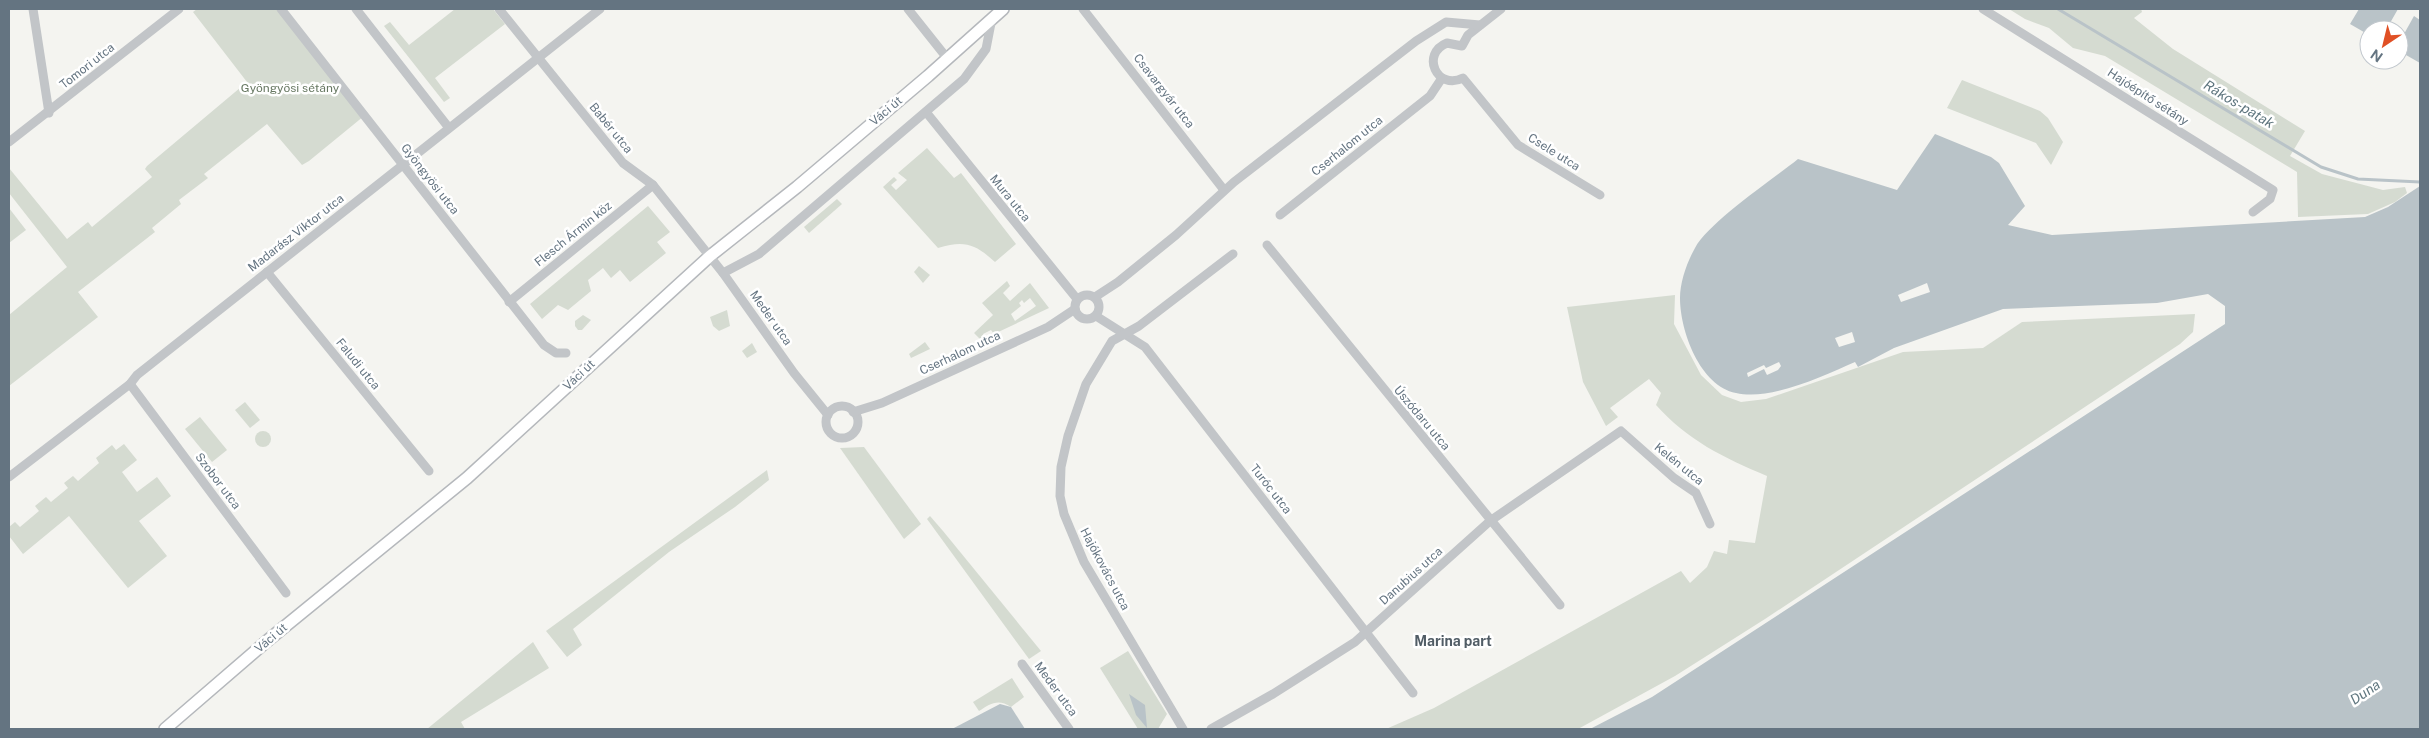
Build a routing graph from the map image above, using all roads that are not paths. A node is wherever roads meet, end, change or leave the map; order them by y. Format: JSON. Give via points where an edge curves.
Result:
{"nodes":[{"id":1,"x":33,"y":9,"type":"edge"},
{"id":2,"x":179,"y":9,"type":"edge"},
{"id":3,"x":281,"y":9,"type":"edge"},
{"id":4,"x":356,"y":9,"type":"edge"},
{"id":5,"x":499,"y":9,"type":"edge"},
{"id":6,"x":600,"y":9,"type":"edge"},
{"id":7,"x":908,"y":9,"type":"edge"},
{"id":8,"x":1003,"y":9,"type":"edge"},
{"id":9,"x":1083,"y":9,"type":"edge"},
{"id":10,"x":1501,"y":9,"type":"edge"},
{"id":11,"x":1983,"y":9,"type":"edge"},
{"id":12,"x":992,"y":18,"type":"junction"},
{"id":13,"x":1480,"y":25,"type":"junction"},
{"id":14,"x":538,"y":57,"type":"junction"},
{"id":15,"x":947,"y":58,"type":"junction"},
{"id":16,"x":1442,"y":78,"type":"junction"},
{"id":17,"x":926,"y":112,"type":"junction"},
{"id":18,"x":49,"y":113,"type":"junction"},
{"id":19,"x":449,"y":128,"type":"junction"},
{"id":20,"x":9,"y":142,"type":"edge"},
{"id":21,"x":404,"y":165,"type":"junction"},
{"id":22,"x":653,"y":185,"type":"junction"},
{"id":23,"x":1224,"y":190,"type":"junction"},
{"id":24,"x":1600,"y":195,"type":"dead end"},
{"id":25,"x":2253,"y":212,"type":"dead end"},
{"id":26,"x":1280,"y":215,"type":"dead end"},
{"id":27,"x":1266,"y":245,"type":"dead end"},
{"id":28,"x":1233,"y":254,"type":"dead end"},
{"id":29,"x":710,"y":256,"type":"junction"},
{"id":30,"x":267,"y":272,"type":"junction"},
{"id":31,"x":723,"y":273,"type":"junction"},
{"id":32,"x":1097,"y":301,"type":"junction"},
{"id":33,"x":510,"y":302,"type":"junction"},
{"id":34,"x":1077,"y":308,"type":"junction"},
{"id":35,"x":1096,"y":316,"type":"junction"},
{"id":36,"x":1127,"y":334,"type":"junction"},
{"id":37,"x":566,"y":353,"type":"dead end"},
{"id":38,"x":130,"y":384,"type":"junction"},
{"id":39,"x":831,"y":412,"type":"junction"},
{"id":40,"x":855,"y":416,"type":"junction"},
{"id":41,"x":1621,"y":431,"type":"joint"},
{"id":42,"x":429,"y":472,"type":"dead end"},
{"id":43,"x":9,"y":477,"type":"edge"},
{"id":44,"x":1490,"y":521,"type":"junction"},
{"id":45,"x":1710,"y":524,"type":"dead end"},
{"id":46,"x":286,"y":593,"type":"dead end"},
{"id":47,"x":1560,"y":605,"type":"dead end"},
{"id":48,"x":1366,"y":633,"type":"junction"},
{"id":49,"x":1022,"y":664,"type":"dead end"},
{"id":50,"x":1413,"y":693,"type":"dead end"},
{"id":51,"x":165,"y":729,"type":"edge"},
{"id":52,"x":1069,"y":729,"type":"edge"},
{"id":53,"x":1183,"y":729,"type":"edge"},
{"id":54,"x":1211,"y":729,"type":"edge"}],
"edges":[{"from":1,"to":18,"type":"street"},
{"from":2,"to":18,"type":"street","name":"Tomori utca"},
{"from":3,"to":21,"type":"street","name":"Gyöngyösi utca"},
{"from":4,"to":19,"type":"street"},
{"from":5,"to":14,"type":"street","name":"Babér utca"},
{"from":6,"to":14,"type":"street","name":"Madarász Viktor utca"},
{"from":7,"to":15,"type":"street"},
{"from":8,"to":12,"type":"main road","name":"Váci út"},
{"from":9,"to":23,"type":"street","name":"Csavargyár utca"},
{"from":10,"to":13,"type":"street"},
{"from":11,"to":25,"type":"street","name":"Hajóépítő sétány","via":[[2273,190],[2270,199]]},
{"from":12,"to":15,"type":"main road","name":"Váci út"},
{"from":12,"to":17,"type":"street","via":[[986,49],[964,79]]},
{"from":13,"to":16,"type":"street","via":[[1462,46],[1453,43],[1438,49],[1433,59],[1434,69]]},
{"from":13,"to":23,"type":"street","via":[[1446,22]]},
{"from":14,"to":19,"type":"street","name":"Madarász Viktor utca"},
{"from":14,"to":22,"type":"street","name":"Babér utca","via":[[623,163]]},
{"from":15,"to":29,"type":"main road","name":"Váci út","via":[[797,187]]},
{"from":16,"to":24,"type":"street","name":"Csele utca","via":[[1453,81],[1463,78],[1518,145]]},
{"from":16,"to":26,"type":"street","name":"Cserhalom utca","via":[[1430,96]]},
{"from":17,"to":31,"type":"street","via":[[759,254]]},
{"from":17,"to":34,"type":"street","name":"Mura utca"},
{"from":18,"to":20,"type":"street","name":"Tomori utca"},
{"from":19,"to":21,"type":"street","name":"Madarász Viktor utca"},
{"from":21,"to":30,"type":"street","name":"Madarász Viktor utca"},
{"from":21,"to":33,"type":"street","name":"Gyöngyösi utca"},
{"from":22,"to":29,"type":"street","name":"Babér utca"},
{"from":22,"to":33,"type":"street","name":"Flesch Ármin köz"},
{"from":23,"to":32,"type":"street"},
{"from":27,"to":44,"type":"street","name":"Úszódaru utca"},
{"from":28,"to":36,"type":"street"},
{"from":29,"to":31,"type":"street","name":"Meder utca"},
{"from":29,"to":51,"type":"main road","name":"Váci út","via":[[467,478]]},
{"from":30,"to":38,"type":"street","name":"Madarász Viktor utca","via":[[137,375]]},
{"from":30,"to":42,"type":"street","name":"Faludi utca"},
{"from":31,"to":39,"type":"street","name":"Meder utca","via":[[794,373]]},
{"from":32,"to":34,"type":"street","via":[[1084,295]]},
{"from":32,"to":35,"type":"street"},
{"from":33,"to":37,"type":"street","name":"Gyöngyösi utca","via":[[544,345],[556,353]]},
{"from":34,"to":35,"type":"street","via":[[1086,319]]},
{"from":34,"to":40,"type":"street","name":"Cserhalom utca","via":[[1048,327]]},
{"from":35,"to":36,"type":"street","name":"Turóc utca"},
{"from":36,"to":48,"type":"street","name":"Turóc utca","via":[[1145,347]]},
{"from":36,"to":53,"type":"street","name":"Hajókovács utca","via":[[1112,341],[1086,384],[1066,444],[1060,496],[1084,562]]},
{"from":38,"to":43,"type":"street","name":"Madarász Viktor utca"},
{"from":38,"to":46,"type":"street","name":"Szobor utca"},
{"from":39,"to":40,"type":"street","via":[[846,407]]},
{"from":39,"to":40,"type":"street","via":[[827,426],[829,431],[842,438],[854,433]]},
{"from":41,"to":44,"type":"street","name":"Danubius utca"},
{"from":41,"to":45,"type":"street","name":"Kelén utca","via":[[1696,493]]},
{"from":44,"to":47,"type":"street","name":"Úszódaru utca"},
{"from":44,"to":48,"type":"street","name":"Danubius utca"},
{"from":48,"to":50,"type":"street","name":"Turóc utca"},
{"from":48,"to":54,"type":"street","name":"Danubius utca","via":[[1273,694]]},
{"from":49,"to":52,"type":"street","name":"Meder utca"}]}
